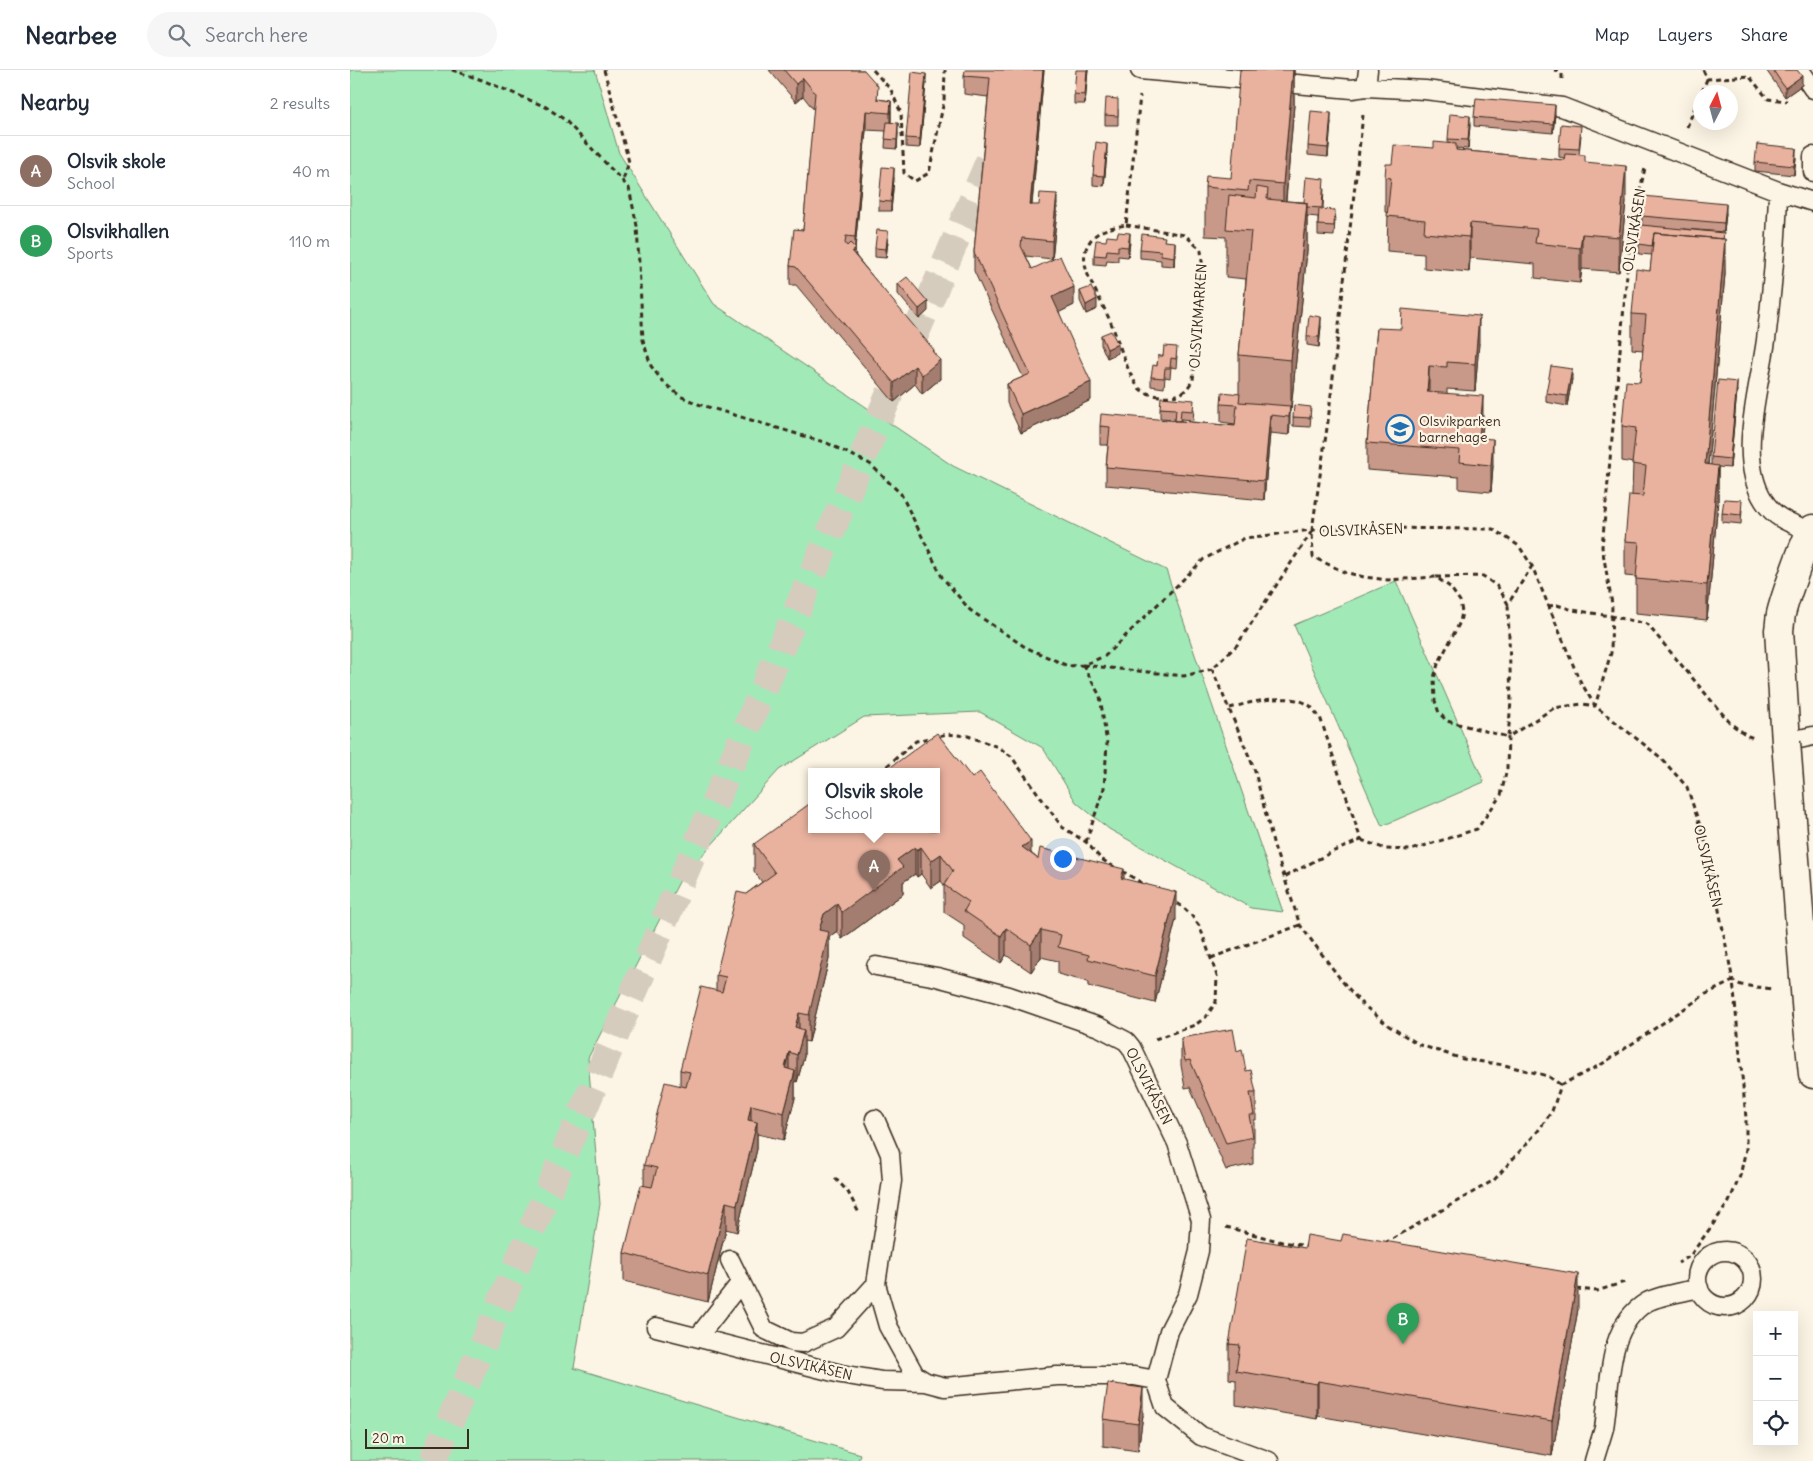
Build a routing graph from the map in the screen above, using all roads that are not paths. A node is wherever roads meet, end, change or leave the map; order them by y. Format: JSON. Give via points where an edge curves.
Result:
{"nodes":[{"id":1,"x":1142,"y":70,"type":"edge"},
{"id":2,"x":1800,"y":70,"type":"edge"},
{"id":3,"x":1367,"y":79,"type":"edge"},
{"id":4,"x":1813,"y":89,"type":"edge"},
{"id":5,"x":1813,"y":156,"type":"edge"},
{"id":6,"x":1813,"y":172,"type":"edge"},
{"id":7,"x":1778,"y":191,"type":"junction"},
{"id":8,"x":1813,"y":202,"type":"edge"},
{"id":9,"x":1812,"y":530,"type":"edge"},
{"id":10,"x":1813,"y":736,"type":"edge"},
{"id":11,"x":1786,"y":742,"type":"junction"},
{"id":12,"x":876,"y":966,"type":"dead end"},
{"id":13,"x":1813,"y":1074,"type":"edge"},
{"id":14,"x":875,"y":1120,"type":"dead end"},
{"id":15,"x":730,"y":1260,"type":"dead end"},
{"id":16,"x":741,"y":1282,"type":"junction"},
{"id":17,"x":876,"y":1284,"type":"junction"},
{"id":18,"x":1699,"y":1288,"type":"dead end"},
{"id":19,"x":656,"y":1326,"type":"dead end"},
{"id":20,"x":698,"y":1337,"type":"junction"},
{"id":21,"x":1156,"y":1380,"type":"junction"},
{"id":22,"x":926,"y":1382,"type":"junction"},
{"id":23,"x":1269,"y":1461,"type":"edge"},
{"id":24,"x":1594,"y":1461,"type":"edge"}],
"edges":[{"from":1,"to":3,"type":"lane","via":[[1352,89]]},
{"from":2,"to":4,"type":"lane"},
{"from":3,"to":7,"type":"lane","via":[[1425,90],[1562,107]]},
{"from":5,"to":6,"type":"lane"},
{"from":7,"to":8,"type":"lane"},
{"from":7,"to":9,"type":"lane","via":[[1773,279],[1752,420],[1751,455],[1756,484],[1778,518]]},
{"from":9,"to":11,"type":"street","via":[[1781,614],[1779,630]]},
{"from":10,"to":11,"type":"lane"},
{"from":11,"to":13,"type":"street","bridge":true},
{"from":12,"to":21,"type":"lane","name":"OLSVIKÅSEN","via":[[937,977],[1009,996],[1099,1027],[1131,1047],[1177,1143],[1201,1220],[1199,1251],[1188,1294],[1169,1331]]},
{"from":14,"to":17,"type":"lane","via":[[890,1154],[892,1181]]},
{"from":15,"to":16,"type":"lane","name":"OLSVIKÅSEN"},
{"from":16,"to":17,"type":"lane","name":"OLSVIKÅSEN","via":[[764,1329],[792,1342],[804,1343],[836,1328]]},
{"from":16,"to":20,"type":"lane"},
{"from":17,"to":22,"type":"lane","via":[[888,1326],[914,1375]]},
{"from":18,"to":24,"type":"lane","via":[[1649,1301],[1635,1310],[1625,1325],[1617,1340],[1607,1390],[1604,1428]]},
{"from":19,"to":20,"type":"lane","name":"OLSVIKÅSEN"},
{"from":20,"to":22,"type":"lane","name":"OLSVIKÅSEN","via":[[841,1374]]},
{"from":21,"to":22,"type":"lane","name":"OLSVIKÅSEN","via":[[1134,1376],[1057,1376],[945,1387]]},
{"from":21,"to":23,"type":"lane","via":[[1165,1407],[1201,1436]]}]}
